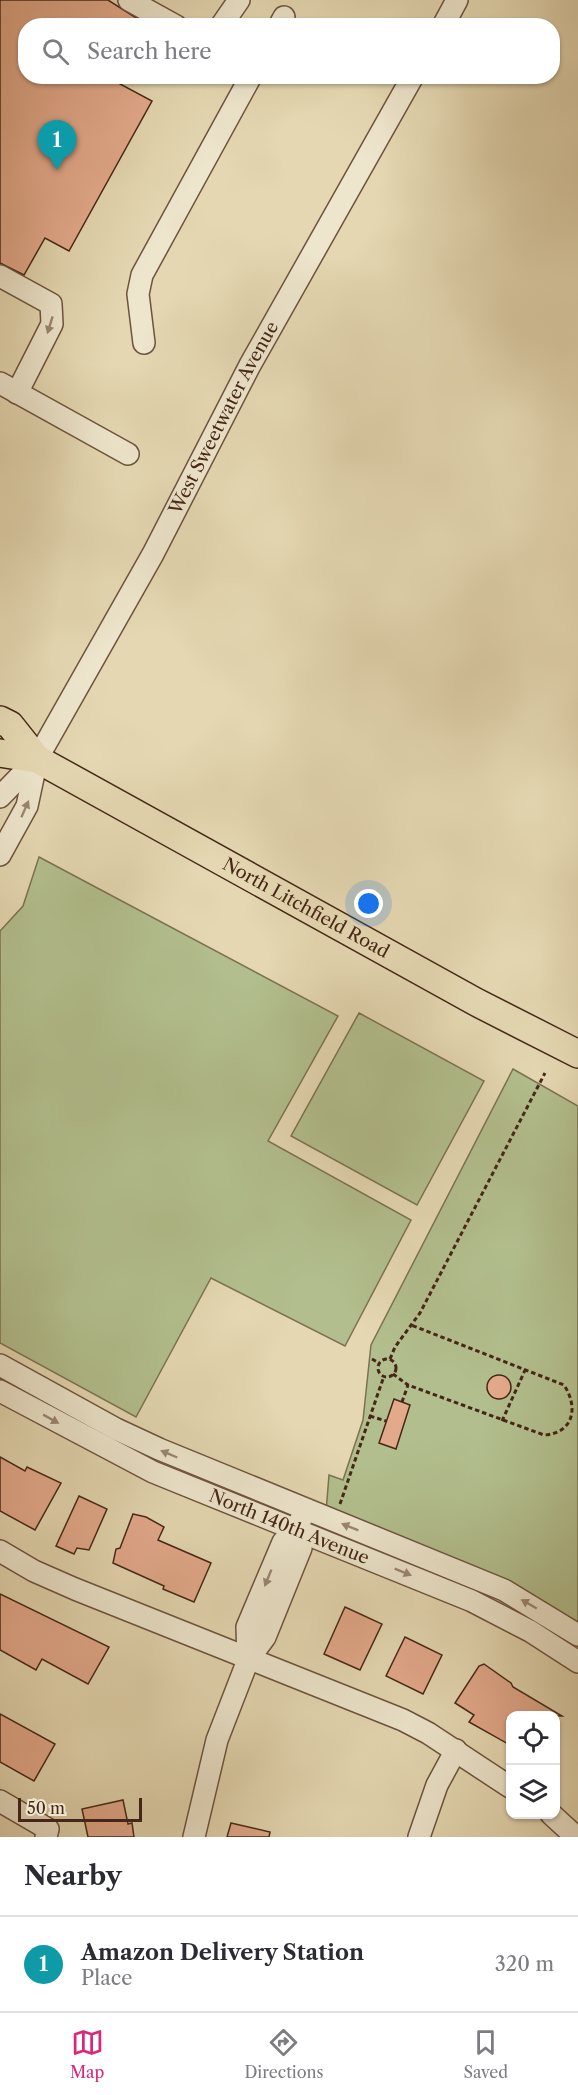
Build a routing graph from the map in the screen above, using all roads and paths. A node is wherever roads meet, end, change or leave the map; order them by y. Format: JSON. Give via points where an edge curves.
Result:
{"nodes":[{"id":1,"x":129,"y":0,"type":"edge"},
{"id":2,"x":239,"y":0,"type":"edge"},
{"id":3,"x":457,"y":0,"type":"edge"},
{"id":4,"x":162,"y":18,"type":"edge"},
{"id":5,"x":227,"y":18,"type":"edge"},
{"id":6,"x":447,"y":18,"type":"edge"},
{"id":7,"x":247,"y":84,"type":"edge"},
{"id":8,"x":409,"y":84,"type":"edge"},
{"id":9,"x":0,"y":276,"type":"edge"},
{"id":10,"x":144,"y":343,"type":"dead end"},
{"id":11,"x":9,"y":388,"type":"edge"},
{"id":12,"x":128,"y":454,"type":"dead end"},
{"id":13,"x":0,"y":720,"type":"edge"},
{"id":14,"x":0,"y":753,"type":"edge"},
{"id":15,"x":38,"y":759,"type":"junction"},
{"id":16,"x":0,"y":796,"type":"edge"},
{"id":17,"x":0,"y":855,"type":"edge"},
{"id":18,"x":578,"y":1054,"type":"edge"},
{"id":19,"x":545,"y":1073,"type":"dead end"},
{"id":20,"x":411,"y":1325,"type":"junction"},
{"id":21,"x":372,"y":1359,"type":"dead end"},
{"id":22,"x":390,"y":1359,"type":"junction"},
{"id":23,"x":379,"y":1363,"type":"junction"},
{"id":24,"x":0,"y":1365,"type":"edge"},
{"id":25,"x":526,"y":1368,"type":"junction"},
{"id":26,"x":393,"y":1374,"type":"junction"},
{"id":27,"x":384,"y":1376,"type":"junction"},
{"id":28,"x":408,"y":1385,"type":"junction"},
{"id":29,"x":0,"y":1391,"type":"edge"},
{"id":30,"x":402,"y":1402,"type":"dead end"},
{"id":31,"x":370,"y":1416,"type":"junction"},
{"id":32,"x":386,"y":1421,"type":"dead end"},
{"id":33,"x":502,"y":1421,"type":"junction"},
{"id":34,"x":338,"y":1508,"type":"dead end"},
{"id":35,"x":301,"y":1519,"type":"junction"},
{"id":36,"x":0,"y":1551,"type":"edge"},
{"id":37,"x":578,"y":1635,"type":"edge"},
{"id":38,"x":248,"y":1660,"type":"junction"},
{"id":39,"x":578,"y":1662,"type":"edge"},
{"id":40,"x":456,"y":1750,"type":"junction"},
{"id":41,"x":506,"y":1784,"type":"edge"},
{"id":42,"x":0,"y":1801,"type":"edge"},
{"id":43,"x":556,"y":1819,"type":"edge"},
{"id":44,"x":47,"y":1833,"type":"edge"},
{"id":45,"x":194,"y":1837,"type":"edge"},
{"id":46,"x":419,"y":1837,"type":"edge"},
{"id":47,"x":576,"y":1837,"type":"edge"}],
"edges":[{"from":1,"to":4,"type":"street"},
{"from":2,"to":5,"type":"street"},
{"from":3,"to":6,"type":"street"},
{"from":7,"to":10,"type":"street","via":[[142,275],[138,294]]},
{"from":8,"to":15,"type":"street","name":"West Sweetwater Avenue","via":[[250,366],[153,554]]},
{"from":9,"to":11,"type":"street","one_way":true,"via":[[51,303],[53,312],[52,324]]},
{"from":11,"to":12,"type":"street"},
{"from":13,"to":15,"type":"main road","name":"North Litchfield Road","via":[[10,725]]},
{"from":14,"to":15,"type":"main road","name":"North Litchfield Road"},
{"from":15,"to":16,"type":"street","name":"West Sweetwater Avenue"},
{"from":17,"to":15,"type":"street","name":"West Sweetwater Avenue","one_way":true,"via":[[27,806]]},
{"from":15,"to":18,"type":"main road","name":"North Litchfield Road","via":[[476,1002]]},
{"from":19,"to":20,"type":"path"},
{"from":20,"to":22,"type":"path"},
{"from":20,"to":25,"type":"path"},
{"from":21,"to":23,"type":"path"},
{"from":22,"to":23,"type":"path"},
{"from":22,"to":26,"type":"path","via":[[396,1365]]},
{"from":23,"to":27,"type":"path","via":[[379,1372]]},
{"from":35,"to":24,"type":"street","name":"North 140th Avenue","one_way":true,"via":[[116,1429]]},
{"from":25,"to":33,"type":"path"},
{"from":25,"to":33,"type":"path","via":[[564,1385],[576,1404],[575,1416],[556,1434],[544,1435]]},
{"from":26,"to":27,"type":"path"},
{"from":26,"to":28,"type":"path"},
{"from":27,"to":31,"type":"path"},
{"from":28,"to":30,"type":"path"},
{"from":28,"to":33,"type":"path"},
{"from":29,"to":35,"type":"street","name":"North 140th Avenue","one_way":true,"via":[[153,1472]]},
{"from":31,"to":32,"type":"path"},
{"from":31,"to":34,"type":"path"},
{"from":37,"to":35,"type":"street","name":"North 140th Avenue","one_way":true,"via":[[504,1590]]},
{"from":35,"to":38,"type":"street","via":[[283,1542],[248,1628]]},
{"from":35,"to":39,"type":"street","name":"North 140th Avenue","one_way":true,"via":[[472,1601]]},
{"from":36,"to":38,"type":"street","via":[[34,1571]]},
{"from":38,"to":40,"type":"street","via":[[403,1720]]},
{"from":38,"to":45,"type":"street","via":[[217,1740]]},
{"from":40,"to":41,"type":"street"},
{"from":40,"to":46,"type":"street","via":[[437,1785]]},
{"from":42,"to":44,"type":"street"},
{"from":43,"to":47,"type":"street"}]}
